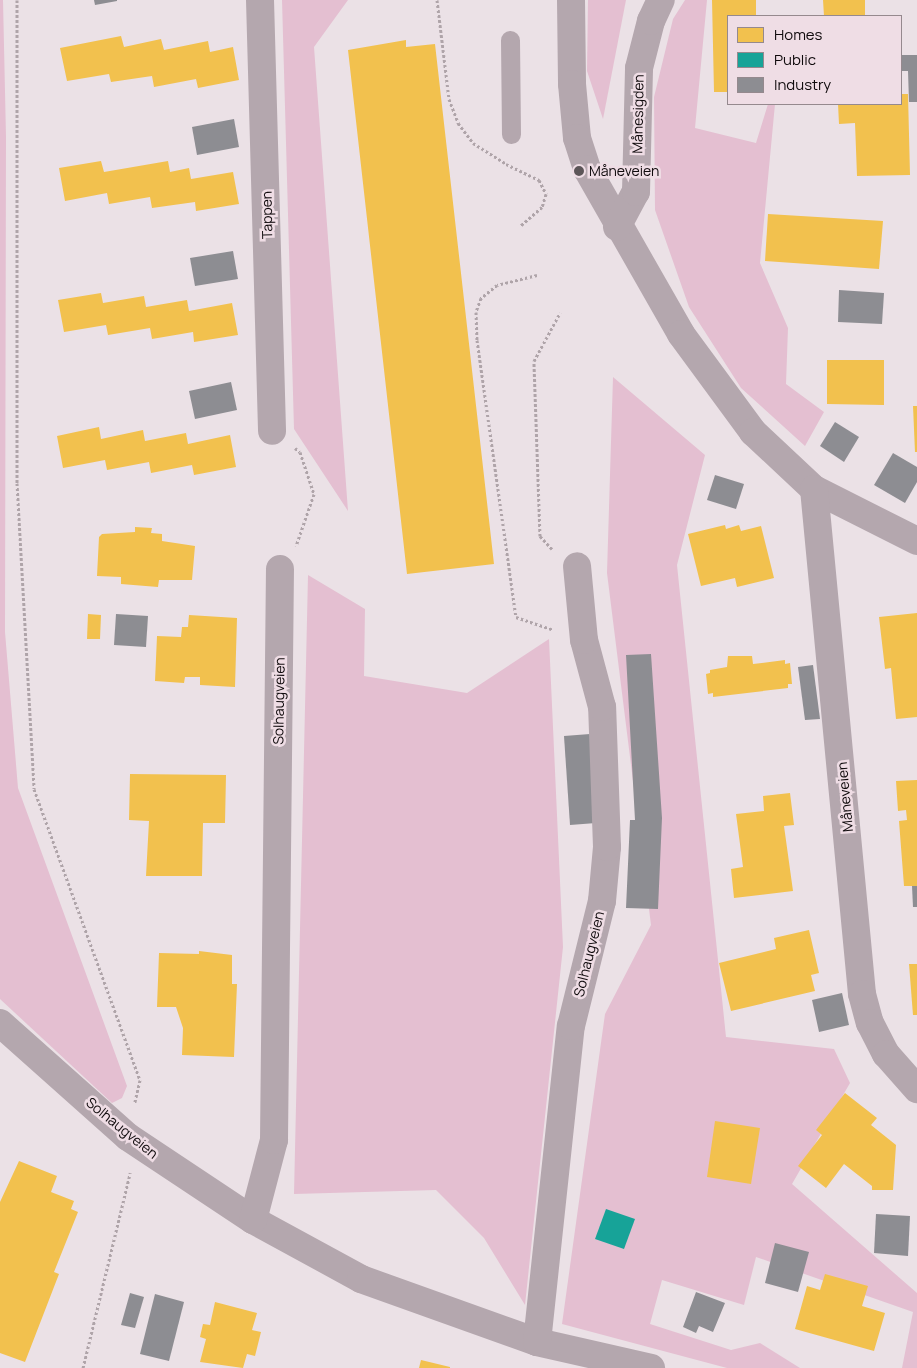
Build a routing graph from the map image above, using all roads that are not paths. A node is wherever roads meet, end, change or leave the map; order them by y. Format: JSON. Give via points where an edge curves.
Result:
{"nodes":[{"id":1,"x":260,"y":0,"type":"edge"},
{"id":2,"x":571,"y":0,"type":"edge"},
{"id":3,"x":661,"y":0,"type":"edge"},
{"id":4,"x":510,"y":40,"type":"dead end"},
{"id":5,"x":511,"y":134,"type":"dead end"},
{"id":6,"x":617,"y":226,"type":"junction"},
{"id":7,"x":272,"y":431,"type":"road end"},
{"id":8,"x":814,"y":489,"type":"junction"},
{"id":9,"x":917,"y":541,"type":"edge"},
{"id":10,"x":577,"y":566,"type":"road end"},
{"id":11,"x":280,"y":569,"type":"road end"},
{"id":12,"x":0,"y":1023,"type":"edge"},
{"id":13,"x":917,"y":1089,"type":"edge"},
{"id":14,"x":253,"y":1220,"type":"junction"},
{"id":15,"x":537,"y":1342,"type":"junction"},
{"id":16,"x":626,"y":1364,"type":"edge"},
{"id":17,"x":651,"y":1368,"type":"edge"}],
"edges":[{"from":1,"to":7,"type":"street","name":"Tappen"},
{"from":2,"to":6,"type":"street","via":[[572,84],[577,138],[587,170]]},
{"from":3,"to":6,"type":"street","name":"Månesigden","via":[[651,21],[639,68],[636,192]]},
{"from":4,"to":5,"type":"lane"},
{"from":6,"to":8,"type":"street","via":[[714,383],[753,432]]},
{"from":8,"to":9,"type":"street"},
{"from":8,"to":13,"type":"street","name":"Måneveien","via":[[862,994],[870,1023],[886,1054]]},
{"from":10,"to":15,"type":"street","name":"Solhaugveien","via":[[584,640],[602,707],[607,847],[602,901],[572,1026]]},
{"from":11,"to":14,"type":"street","name":"Solhaugveien","via":[[274,1140]]},
{"from":12,"to":14,"type":"street","name":"Solhaugveien","via":[[128,1137]]},
{"from":14,"to":15,"type":"street","name":"Solhaugveien","via":[[361,1279]]},
{"from":15,"to":16,"type":"street","name":"Solhaugveien"},
{"from":16,"to":17,"type":"street","name":"Solhaugveien"}]}
